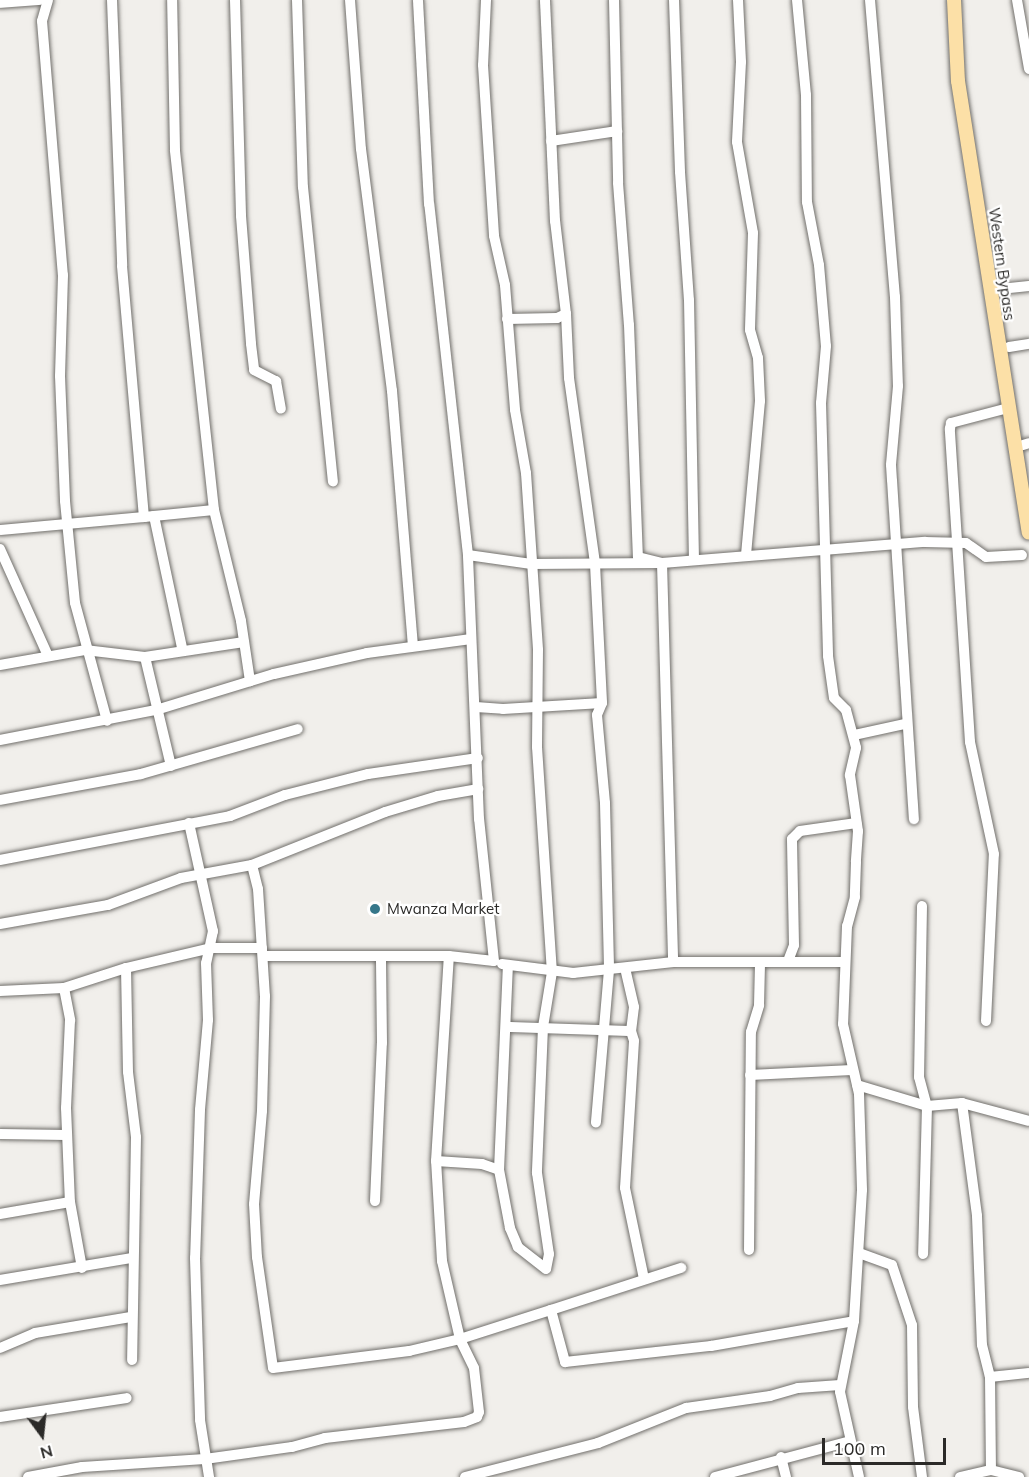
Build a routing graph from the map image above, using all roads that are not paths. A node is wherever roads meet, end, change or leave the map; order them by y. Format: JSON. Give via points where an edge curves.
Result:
{"nodes":[{"id":1,"x":40,"y":0,"type":"edge"},
{"id":2,"x":48,"y":0,"type":"edge"},
{"id":3,"x":112,"y":0,"type":"edge"},
{"id":4,"x":172,"y":0,"type":"edge"},
{"id":5,"x":235,"y":0,"type":"edge"},
{"id":6,"x":297,"y":0,"type":"edge"},
{"id":7,"x":350,"y":0,"type":"edge"},
{"id":8,"x":418,"y":0,"type":"edge"},
{"id":9,"x":486,"y":0,"type":"edge"},
{"id":10,"x":545,"y":0,"type":"edge"},
{"id":11,"x":614,"y":0,"type":"edge"},
{"id":12,"x":674,"y":0,"type":"edge"},
{"id":13,"x":738,"y":0,"type":"edge"},
{"id":14,"x":797,"y":0,"type":"edge"},
{"id":15,"x":870,"y":0,"type":"edge"},
{"id":16,"x":954,"y":0,"type":"edge"},
{"id":17,"x":1017,"y":0,"type":"edge"},
{"id":18,"x":0,"y":3,"type":"edge"},
{"id":19,"x":1029,"y":69,"type":"edge"},
{"id":20,"x":617,"y":131,"type":"junction"},
{"id":21,"x":551,"y":141,"type":"junction"},
{"id":22,"x":1029,"y":285,"type":"edge"},
{"id":23,"x":1000,"y":289,"type":"dead end"},
{"id":24,"x":566,"y":314,"type":"junction"},
{"id":25,"x":507,"y":319,"type":"junction"},
{"id":26,"x":1029,"y":344,"type":"edge"},
{"id":27,"x":1009,"y":347,"type":"dead end"},
{"id":28,"x":1008,"y":408,"type":"junction"},
{"id":29,"x":281,"y":409,"type":"dead end"},
{"id":30,"x":333,"y":481,"type":"dead end"},
{"id":31,"x":214,"y":510,"type":"junction"},
{"id":32,"x":149,"y":517,"type":"junction"},
{"id":33,"x":68,"y":524,"type":"junction"},
{"id":34,"x":0,"y":530,"type":"edge"},
{"id":35,"x":1029,"y":532,"type":"edge"},
{"id":36,"x":895,"y":543,"type":"junction"},
{"id":37,"x":959,"y":543,"type":"junction"},
{"id":38,"x":823,"y":547,"type":"junction"},
{"id":39,"x":0,"y":549,"type":"edge"},
{"id":40,"x":468,"y":555,"type":"junction"},
{"id":41,"x":746,"y":555,"type":"junction"},
{"id":42,"x":1022,"y":555,"type":"dead end"},
{"id":43,"x":694,"y":559,"type":"junction"},
{"id":44,"x":662,"y":563,"type":"junction"},
{"id":45,"x":531,"y":564,"type":"junction"},
{"id":46,"x":595,"y":564,"type":"junction"},
{"id":47,"x":471,"y":639,"type":"junction"},
{"id":48,"x":244,"y":642,"type":"junction"},
{"id":49,"x":413,"y":645,"type":"junction"},
{"id":50,"x":182,"y":648,"type":"junction"},
{"id":51,"x":85,"y":650,"type":"junction"},
{"id":52,"x":48,"y":656,"type":"junction"},
{"id":53,"x":145,"y":657,"type":"junction"},
{"id":54,"x":0,"y":665,"type":"edge"},
{"id":55,"x":250,"y":681,"type":"junction"},
{"id":56,"x":602,"y":703,"type":"junction"},
{"id":57,"x":476,"y":707,"type":"junction"},
{"id":58,"x":537,"y":707,"type":"junction"},
{"id":59,"x":156,"y":710,"type":"junction"},
{"id":60,"x":107,"y":721,"type":"junction"},
{"id":61,"x":905,"y":724,"type":"junction"},
{"id":62,"x":298,"y":729,"type":"dead end"},
{"id":63,"x":854,"y":735,"type":"junction"},
{"id":64,"x":0,"y":740,"type":"edge"},
{"id":65,"x":478,"y":758,"type":"junction"},
{"id":66,"x":171,"y":766,"type":"junction"},
{"id":67,"x":478,"y":789,"type":"junction"},
{"id":68,"x":0,"y":800,"type":"edge"},
{"id":69,"x":914,"y":819,"type":"dead end"},
{"id":70,"x":189,"y":823,"type":"junction"},
{"id":71,"x":856,"y":823,"type":"junction"},
{"id":72,"x":0,"y":860,"type":"edge"},
{"id":73,"x":252,"y":865,"type":"junction"},
{"id":74,"x":199,"y":876,"type":"junction"},
{"id":75,"x":922,"y":906,"type":"dead end"},
{"id":76,"x":0,"y":924,"type":"edge"},
{"id":77,"x":211,"y":948,"type":"junction"},
{"id":78,"x":263,"y":952,"type":"junction"},
{"id":79,"x":381,"y":956,"type":"junction"},
{"id":80,"x":449,"y":956,"type":"junction"},
{"id":81,"x":494,"y":961,"type":"junction"},
{"id":82,"x":673,"y":962,"type":"junction"},
{"id":83,"x":788,"y":962,"type":"junction"},
{"id":84,"x":845,"y":962,"type":"junction"},
{"id":85,"x":760,"y":963,"type":"junction"},
{"id":86,"x":508,"y":966,"type":"junction"},
{"id":87,"x":126,"y":968,"type":"junction"},
{"id":88,"x":625,"y":968,"type":"junction"},
{"id":89,"x":609,"y":970,"type":"junction"},
{"id":90,"x":552,"y":972,"type":"junction"},
{"id":91,"x":64,"y":988,"type":"junction"},
{"id":92,"x":0,"y":991,"type":"edge"},
{"id":93,"x":986,"y":1021,"type":"dead end"},
{"id":94,"x":508,"y":1027,"type":"junction"},
{"id":95,"x":543,"y":1027,"type":"junction"},
{"id":96,"x":605,"y":1027,"type":"junction"},
{"id":97,"x":631,"y":1031,"type":"junction"},
{"id":98,"x":852,"y":1070,"type":"junction"},
{"id":99,"x":750,"y":1075,"type":"junction"},
{"id":100,"x":857,"y":1085,"type":"junction"},
{"id":101,"x":962,"y":1103,"type":"junction"},
{"id":102,"x":927,"y":1106,"type":"junction"},
{"id":103,"x":1029,"y":1121,"type":"edge"},
{"id":104,"x":596,"y":1122,"type":"dead end"},
{"id":105,"x":0,"y":1134,"type":"edge"},
{"id":106,"x":66,"y":1135,"type":"junction"},
{"id":107,"x":436,"y":1161,"type":"junction"},
{"id":108,"x":499,"y":1170,"type":"junction"},
{"id":109,"x":375,"y":1201,"type":"dead end"},
{"id":110,"x":69,"y":1202,"type":"junction"},
{"id":111,"x":0,"y":1214,"type":"edge"},
{"id":112,"x":749,"y":1250,"type":"dead end"},
{"id":113,"x":859,"y":1253,"type":"junction"},
{"id":114,"x":923,"y":1254,"type":"dead end"},
{"id":115,"x":132,"y":1258,"type":"junction"},
{"id":116,"x":82,"y":1268,"type":"junction"},
{"id":117,"x":681,"y":1268,"type":"dead end"},
{"id":118,"x":644,"y":1279,"type":"junction"},
{"id":119,"x":0,"y":1280,"type":"edge"},
{"id":120,"x":551,"y":1310,"type":"junction"},
{"id":121,"x":131,"y":1317,"type":"junction"},
{"id":122,"x":854,"y":1321,"type":"junction"},
{"id":123,"x":460,"y":1339,"type":"junction"},
{"id":124,"x":0,"y":1348,"type":"edge"},
{"id":125,"x":132,"y":1360,"type":"dead end"},
{"id":126,"x":1029,"y":1373,"type":"edge"},
{"id":127,"x":990,"y":1377,"type":"junction"},
{"id":128,"x":840,"y":1384,"type":"junction"},
{"id":129,"x":127,"y":1398,"type":"dead end"},
{"id":130,"x":0,"y":1417,"type":"edge"},
{"id":131,"x":850,"y":1440,"type":"junction"},
{"id":132,"x":781,"y":1457,"type":"junction"},
{"id":133,"x":206,"y":1459,"type":"junction"},
{"id":134,"x":990,"y":1470,"type":"junction"},
{"id":135,"x":28,"y":1477,"type":"edge"},
{"id":136,"x":209,"y":1477,"type":"edge"},
{"id":137,"x":465,"y":1477,"type":"edge"},
{"id":138,"x":715,"y":1477,"type":"edge"},
{"id":139,"x":786,"y":1477,"type":"edge"},
{"id":140,"x":859,"y":1477,"type":"edge"},
{"id":141,"x":922,"y":1477,"type":"edge"},
{"id":142,"x":960,"y":1477,"type":"edge"},
{"id":143,"x":1019,"y":1477,"type":"edge"}],
"edges":[{"from":1,"to":18,"type":"street"},
{"from":2,"to":33,"type":"street","via":[[42,21],[63,275],[60,376]]},
{"from":3,"to":32,"type":"street","via":[[122,266]]},
{"from":4,"to":31,"type":"street","via":[[175,150]]},
{"from":5,"to":29,"type":"street","via":[[241,216],[251,344],[254,370],[276,381]]},
{"from":6,"to":30,"type":"street","via":[[303,187]]},
{"from":7,"to":49,"type":"street","via":[[361,149],[392,391]]},
{"from":8,"to":40,"type":"street","via":[[430,215]]},
{"from":9,"to":25,"type":"street","via":[[484,114],[494,236]]},
{"from":10,"to":21,"type":"street"},
{"from":11,"to":20,"type":"street"},
{"from":12,"to":43,"type":"street","via":[[689,300]]},
{"from":13,"to":41,"type":"street","via":[[741,62],[737,142],[753,233],[750,330],[758,358],[760,401]]},
{"from":14,"to":38,"type":"street","via":[[806,95],[807,202],[819,265],[826,345],[820,403]]},
{"from":15,"to":36,"type":"street","via":[[895,297],[898,386],[891,465]]},
{"from":16,"to":28,"type":"main road","name":"Western Bypass","via":[[958,81]]},
{"from":17,"to":19,"type":"street"},
{"from":20,"to":21,"type":"street"},
{"from":20,"to":44,"type":"street","via":[[638,557]]},
{"from":21,"to":24,"type":"street"},
{"from":22,"to":23,"type":"street"},
{"from":24,"to":25,"type":"street","via":[[557,318]]},
{"from":24,"to":46,"type":"street","via":[[569,378]]},
{"from":25,"to":45,"type":"street","via":[[526,473]]},
{"from":26,"to":27,"type":"street"},
{"from":28,"to":35,"type":"main road","name":"Western Bypass"},
{"from":28,"to":37,"type":"street","via":[[951,423]]},
{"from":31,"to":32,"type":"street"},
{"from":31,"to":48,"type":"street"},
{"from":32,"to":33,"type":"street"},
{"from":32,"to":50,"type":"street"},
{"from":33,"to":34,"type":"street"},
{"from":33,"to":51,"type":"street","via":[[75,603]]},
{"from":36,"to":37,"type":"street"},
{"from":36,"to":38,"type":"street"},
{"from":36,"to":61,"type":"street"},
{"from":37,"to":42,"type":"street","via":[[986,557]]},
{"from":37,"to":93,"type":"street","via":[[970,742],[994,854]]},
{"from":38,"to":41,"type":"street"},
{"from":38,"to":63,"type":"street","via":[[834,698],[846,710]]},
{"from":39,"to":52,"type":"street"},
{"from":40,"to":45,"type":"street"},
{"from":40,"to":47,"type":"street"},
{"from":41,"to":43,"type":"street"},
{"from":43,"to":44,"type":"street"},
{"from":44,"to":46,"type":"street"},
{"from":44,"to":82,"type":"street"},
{"from":45,"to":46,"type":"street"},
{"from":45,"to":58,"type":"street","via":[[538,650]]},
{"from":46,"to":56,"type":"street"},
{"from":47,"to":49,"type":"street"},
{"from":47,"to":57,"type":"street"},
{"from":48,"to":50,"type":"street"},
{"from":48,"to":55,"type":"street"},
{"from":49,"to":55,"type":"street"},
{"from":50,"to":53,"type":"street"},
{"from":51,"to":52,"type":"street"},
{"from":51,"to":53,"type":"street"},
{"from":51,"to":60,"type":"street"},
{"from":52,"to":54,"type":"street"},
{"from":53,"to":59,"type":"street"},
{"from":55,"to":59,"type":"street"},
{"from":56,"to":58,"type":"street"},
{"from":56,"to":89,"type":"street","via":[[597,715],[605,803]]},
{"from":57,"to":58,"type":"street"},
{"from":57,"to":65,"type":"street"},
{"from":58,"to":90,"type":"street"},
{"from":59,"to":60,"type":"street"},
{"from":59,"to":66,"type":"street"},
{"from":60,"to":64,"type":"street"},
{"from":61,"to":63,"type":"street"},
{"from":61,"to":69,"type":"street"},
{"from":62,"to":66,"type":"street"},
{"from":63,"to":71,"type":"street","via":[[856,748],[850,775]]},
{"from":65,"to":67,"type":"street"},
{"from":65,"to":70,"type":"street","via":[[315,786],[230,816]]},
{"from":66,"to":68,"type":"street"},
{"from":67,"to":73,"type":"street","via":[[385,812]]},
{"from":67,"to":81,"type":"street"},
{"from":70,"to":72,"type":"street"},
{"from":70,"to":74,"type":"street"},
{"from":71,"to":83,"type":"street","via":[[800,831],[792,839],[794,945]]},
{"from":71,"to":84,"type":"street","via":[[855,897],[847,926]]},
{"from":73,"to":74,"type":"street"},
{"from":73,"to":78,"type":"street"},
{"from":74,"to":76,"type":"street","via":[[181,878],[108,905]]},
{"from":74,"to":77,"type":"street","via":[[213,931]]},
{"from":75,"to":102,"type":"street","via":[[919,1077]]},
{"from":77,"to":78,"type":"street"},
{"from":77,"to":87,"type":"street"},
{"from":77,"to":133,"type":"street","via":[[206,963],[208,1020],[200,1110],[195,1258],[200,1420]]},
{"from":78,"to":79,"type":"street"},
{"from":78,"to":123,"type":"street","via":[[262,1111],[254,1203],[270,1366],[301,1366],[409,1351]]},
{"from":79,"to":80,"type":"street"},
{"from":79,"to":109,"type":"street","via":[[382,1043]]},
{"from":80,"to":81,"type":"street"},
{"from":80,"to":107,"type":"street"},
{"from":81,"to":86,"type":"street"},
{"from":82,"to":85,"type":"street"},
{"from":82,"to":88,"type":"street"},
{"from":83,"to":84,"type":"street"},
{"from":83,"to":85,"type":"street"},
{"from":84,"to":98,"type":"street","via":[[843,1024]]},
{"from":85,"to":99,"type":"street"},
{"from":86,"to":90,"type":"street"},
{"from":86,"to":94,"type":"street"},
{"from":87,"to":91,"type":"street"},
{"from":87,"to":115,"type":"street","via":[[128,1072],[136,1137]]},
{"from":88,"to":89,"type":"street"},
{"from":88,"to":97,"type":"street","via":[[634,1007]]},
{"from":89,"to":90,"type":"street"},
{"from":89,"to":96,"type":"street"},
{"from":90,"to":95,"type":"street"},
{"from":91,"to":92,"type":"street"},
{"from":91,"to":106,"type":"street","via":[[70,1020]]},
{"from":94,"to":95,"type":"street"},
{"from":94,"to":108,"type":"street","via":[[500,1102]]},
{"from":95,"to":96,"type":"street"},
{"from":95,"to":108,"type":"street","via":[[537,1173],[549,1254],[546,1269],[518,1247],[510,1228]]},
{"from":96,"to":97,"type":"street"},
{"from":96,"to":104,"type":"street"},
{"from":97,"to":118,"type":"street","via":[[634,1041],[625,1188]]},
{"from":98,"to":99,"type":"street"},
{"from":98,"to":100,"type":"street"},
{"from":99,"to":112,"type":"street"},
{"from":100,"to":102,"type":"street"},
{"from":100,"to":113,"type":"street","via":[[862,1190]]},
{"from":101,"to":102,"type":"street"},
{"from":101,"to":103,"type":"street"},
{"from":101,"to":127,"type":"street","via":[[976,1216],[982,1345]]},
{"from":102,"to":114,"type":"street"},
{"from":105,"to":106,"type":"street"},
{"from":106,"to":110,"type":"street"},
{"from":107,"to":108,"type":"street","via":[[482,1164]]},
{"from":107,"to":123,"type":"street","via":[[442,1262]]},
{"from":110,"to":111,"type":"street"},
{"from":110,"to":116,"type":"street"},
{"from":113,"to":122,"type":"street"},
{"from":113,"to":141,"type":"street","via":[[892,1265],[912,1325],[913,1407]]},
{"from":115,"to":116,"type":"street"},
{"from":115,"to":121,"type":"street"},
{"from":116,"to":119,"type":"street"},
{"from":117,"to":118,"type":"street"},
{"from":118,"to":120,"type":"street"},
{"from":120,"to":122,"type":"street","via":[[565,1362],[711,1346]]},
{"from":120,"to":123,"type":"street"},
{"from":121,"to":124,"type":"street","via":[[35,1333]]},
{"from":121,"to":125,"type":"street"},
{"from":122,"to":128,"type":"street"},
{"from":123,"to":133,"type":"street","via":[[474,1368],[477,1417]]},
{"from":126,"to":127,"type":"street"},
{"from":127,"to":134,"type":"street"},
{"from":128,"to":131,"type":"street"},
{"from":128,"to":137,"type":"street","via":[[686,1408],[598,1443]]},
{"from":129,"to":130,"type":"street"},
{"from":131,"to":132,"type":"street"},
{"from":131,"to":140,"type":"street"},
{"from":132,"to":138,"type":"street"},
{"from":132,"to":139,"type":"street"},
{"from":133,"to":135,"type":"street","via":[[82,1467]]},
{"from":133,"to":136,"type":"street"},
{"from":134,"to":142,"type":"street"},
{"from":134,"to":143,"type":"street"}]}
